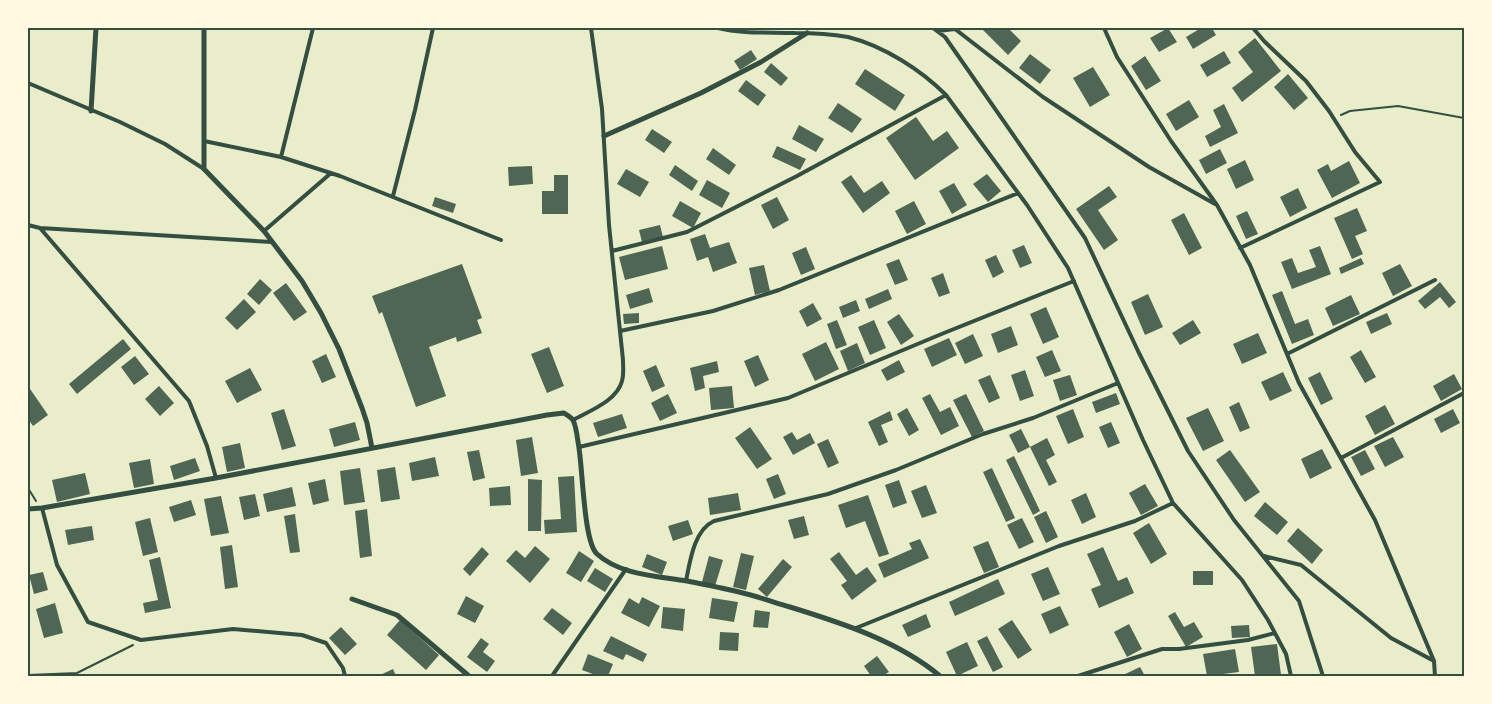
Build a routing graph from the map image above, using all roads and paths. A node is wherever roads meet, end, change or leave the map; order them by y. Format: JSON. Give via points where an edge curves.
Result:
{"nodes":[{"id":1,"x":96,"y":28,"type":"edge"},
{"id":2,"x":204,"y":28,"type":"edge"},
{"id":3,"x":313,"y":28,"type":"edge"},
{"id":4,"x":433,"y":28,"type":"edge"},
{"id":5,"x":591,"y":28,"type":"edge"},
{"id":6,"x":718,"y":28,"type":"edge"},
{"id":7,"x":933,"y":28,"type":"edge"},
{"id":8,"x":1104,"y":28,"type":"edge"},
{"id":9,"x":1253,"y":28,"type":"edge"},
{"id":10,"x":938,"y":32,"type":"junction"},
{"id":11,"x":806,"y":33,"type":"junction"},
{"id":12,"x":28,"y":83,"type":"edge"},
{"id":13,"x":946,"y":95,"type":"junction"},
{"id":14,"x":91,"y":111,"type":"junction"},
{"id":15,"x":1334,"y":118,"type":"junction"},
{"id":16,"x":1464,"y":118,"type":"edge"},
{"id":17,"x":604,"y":136,"type":"junction"},
{"id":18,"x":204,"y":140,"type":"junction"},
{"id":19,"x":281,"y":157,"type":"junction"},
{"id":20,"x":204,"y":168,"type":"junction"},
{"id":21,"x":331,"y":172,"type":"junction"},
{"id":22,"x":1018,"y":192,"type":"junction"},
{"id":23,"x":393,"y":196,"type":"junction"},
{"id":24,"x":1217,"y":205,"type":"junction"},
{"id":25,"x":28,"y":225,"type":"edge"},
{"id":26,"x":40,"y":228,"type":"junction"},
{"id":27,"x":264,"y":230,"type":"junction"},
{"id":28,"x":501,"y":240,"type":"dead end"},
{"id":29,"x":272,"y":242,"type":"junction"},
{"id":30,"x":1240,"y":248,"type":"junction"},
{"id":31,"x":612,"y":251,"type":"junction"},
{"id":32,"x":1435,"y":280,"type":"dead end"},
{"id":33,"x":1074,"y":282,"type":"junction"},
{"id":34,"x":620,"y":331,"type":"junction"},
{"id":35,"x":1287,"y":354,"type":"junction"},
{"id":36,"x":1118,"y":384,"type":"junction"},
{"id":37,"x":1464,"y":393,"type":"edge"},
{"id":38,"x":572,"y":420,"type":"junction"},
{"id":39,"x":579,"y":447,"type":"junction"},
{"id":40,"x":372,"y":448,"type":"junction"},
{"id":41,"x":1341,"y":458,"type":"junction"},
{"id":42,"x":216,"y":478,"type":"junction"},
{"id":43,"x":28,"y":488,"type":"edge"},
{"id":44,"x":1172,"y":503,"type":"junction"},
{"id":45,"x":28,"y":508,"type":"edge"},
{"id":46,"x":42,"y":508,"type":"junction"},
{"id":47,"x":1262,"y":556,"type":"junction"},
{"id":48,"x":626,"y":569,"type":"junction"},
{"id":49,"x":686,"y":581,"type":"junction"},
{"id":50,"x":352,"y":599,"type":"dead end"},
{"id":51,"x":856,"y":628,"type":"junction"},
{"id":52,"x":1275,"y":633,"type":"junction"},
{"id":53,"x":141,"y":640,"type":"junction"},
{"id":54,"x":1434,"y":660,"type":"junction"},
{"id":55,"x":28,"y":675,"type":"edge"},
{"id":56,"x":345,"y":676,"type":"edge"},
{"id":57,"x":468,"y":676,"type":"edge"},
{"id":58,"x":552,"y":676,"type":"edge"},
{"id":59,"x":940,"y":676,"type":"edge"},
{"id":60,"x":1078,"y":676,"type":"edge"},
{"id":61,"x":1291,"y":676,"type":"edge"},
{"id":62,"x":1323,"y":676,"type":"edge"},
{"id":63,"x":1435,"y":676,"type":"edge"}],
"edges":[{"from":1,"to":14,"type":"street"},
{"from":2,"to":18,"type":"street"},
{"from":3,"to":19,"type":"lane"},
{"from":4,"to":23,"type":"lane"},
{"from":5,"to":17,"type":"lane"},
{"from":6,"to":11,"type":"lane"},
{"from":7,"to":10,"type":"lane"},
{"from":8,"to":24,"type":"lane","via":[[1117,57]]},
{"from":9,"to":15,"type":"lane","via":[[1306,81]]},
{"from":10,"to":24,"type":"lane","via":[[955,29],[1044,97],[1149,167]]},
{"from":10,"to":47,"type":"lane","via":[[1085,238],[1188,451]]},
{"from":11,"to":13,"type":"lane","via":[[848,38],[892,54]]},
{"from":11,"to":17,"type":"street","via":[[761,62],[718,84]]},
{"from":12,"to":14,"type":"lane"},
{"from":13,"to":22,"type":"lane"},
{"from":13,"to":31,"type":"lane","via":[[687,232]]},
{"from":14,"to":20,"type":"lane","via":[[165,144]]},
{"from":15,"to":16,"type":"path","via":[[1350,111],[1398,106]]},
{"from":15,"to":30,"type":"lane","via":[[1355,152],[1380,182]]},
{"from":17,"to":31,"type":"lane"},
{"from":18,"to":19,"type":"lane"},
{"from":18,"to":20,"type":"street"},
{"from":19,"to":21,"type":"lane"},
{"from":20,"to":27,"type":"street"},
{"from":21,"to":23,"type":"lane"},
{"from":21,"to":27,"type":"lane"},
{"from":22,"to":33,"type":"lane"},
{"from":22,"to":34,"type":"lane","via":[[779,290],[713,311]]},
{"from":23,"to":28,"type":"lane"},
{"from":24,"to":30,"type":"lane"},
{"from":25,"to":26,"type":"lane"},
{"from":26,"to":29,"type":"lane"},
{"from":26,"to":42,"type":"lane","via":[[189,401]]},
{"from":27,"to":29,"type":"street"},
{"from":29,"to":40,"type":"street","via":[[302,281],[321,313],[362,408]]},
{"from":30,"to":35,"type":"lane"},
{"from":31,"to":34,"type":"lane"},
{"from":32,"to":35,"type":"lane"},
{"from":33,"to":36,"type":"lane"},
{"from":33,"to":39,"type":"lane","via":[[788,398]]},
{"from":34,"to":38,"type":"lane","via":[[623,379],[619,388],[613,396]]},
{"from":35,"to":41,"type":"lane"},
{"from":36,"to":44,"type":"lane"},
{"from":36,"to":49,"type":"lane","via":[[828,494],[714,521],[699,537]]},
{"from":37,"to":41,"type":"lane"},
{"from":38,"to":39,"type":"street"},
{"from":38,"to":40,"type":"street","via":[[564,413],[546,415]]},
{"from":39,"to":48,"type":"street","via":[[591,545],[607,561]]},
{"from":40,"to":42,"type":"street"},
{"from":41,"to":54,"type":"lane","via":[[1375,520]]},
{"from":42,"to":46,"type":"street"},
{"from":43,"to":46,"type":"path"},
{"from":44,"to":51,"type":"lane"},
{"from":44,"to":52,"type":"lane","via":[[1242,580]]},
{"from":45,"to":46,"type":"street"},
{"from":46,"to":53,"type":"lane","via":[[57,565],[88,622]]},
{"from":47,"to":54,"type":"lane","via":[[1301,565],[1391,638]]},
{"from":47,"to":62,"type":"lane","via":[[1298,601]]},
{"from":48,"to":49,"type":"street"},
{"from":48,"to":58,"type":"lane"},
{"from":49,"to":51,"type":"street","via":[[742,593]]},
{"from":50,"to":57,"type":"street","via":[[397,615]]},
{"from":51,"to":59,"type":"street","via":[[925,663]]},
{"from":52,"to":60,"type":"lane","via":[[1248,640],[1162,649]]},
{"from":52,"to":61,"type":"lane","via":[[1286,654]]},
{"from":53,"to":55,"type":"path","via":[[77,673]]},
{"from":53,"to":56,"type":"lane","via":[[234,629],[302,635],[326,644]]},
{"from":54,"to":63,"type":"lane"}]}
